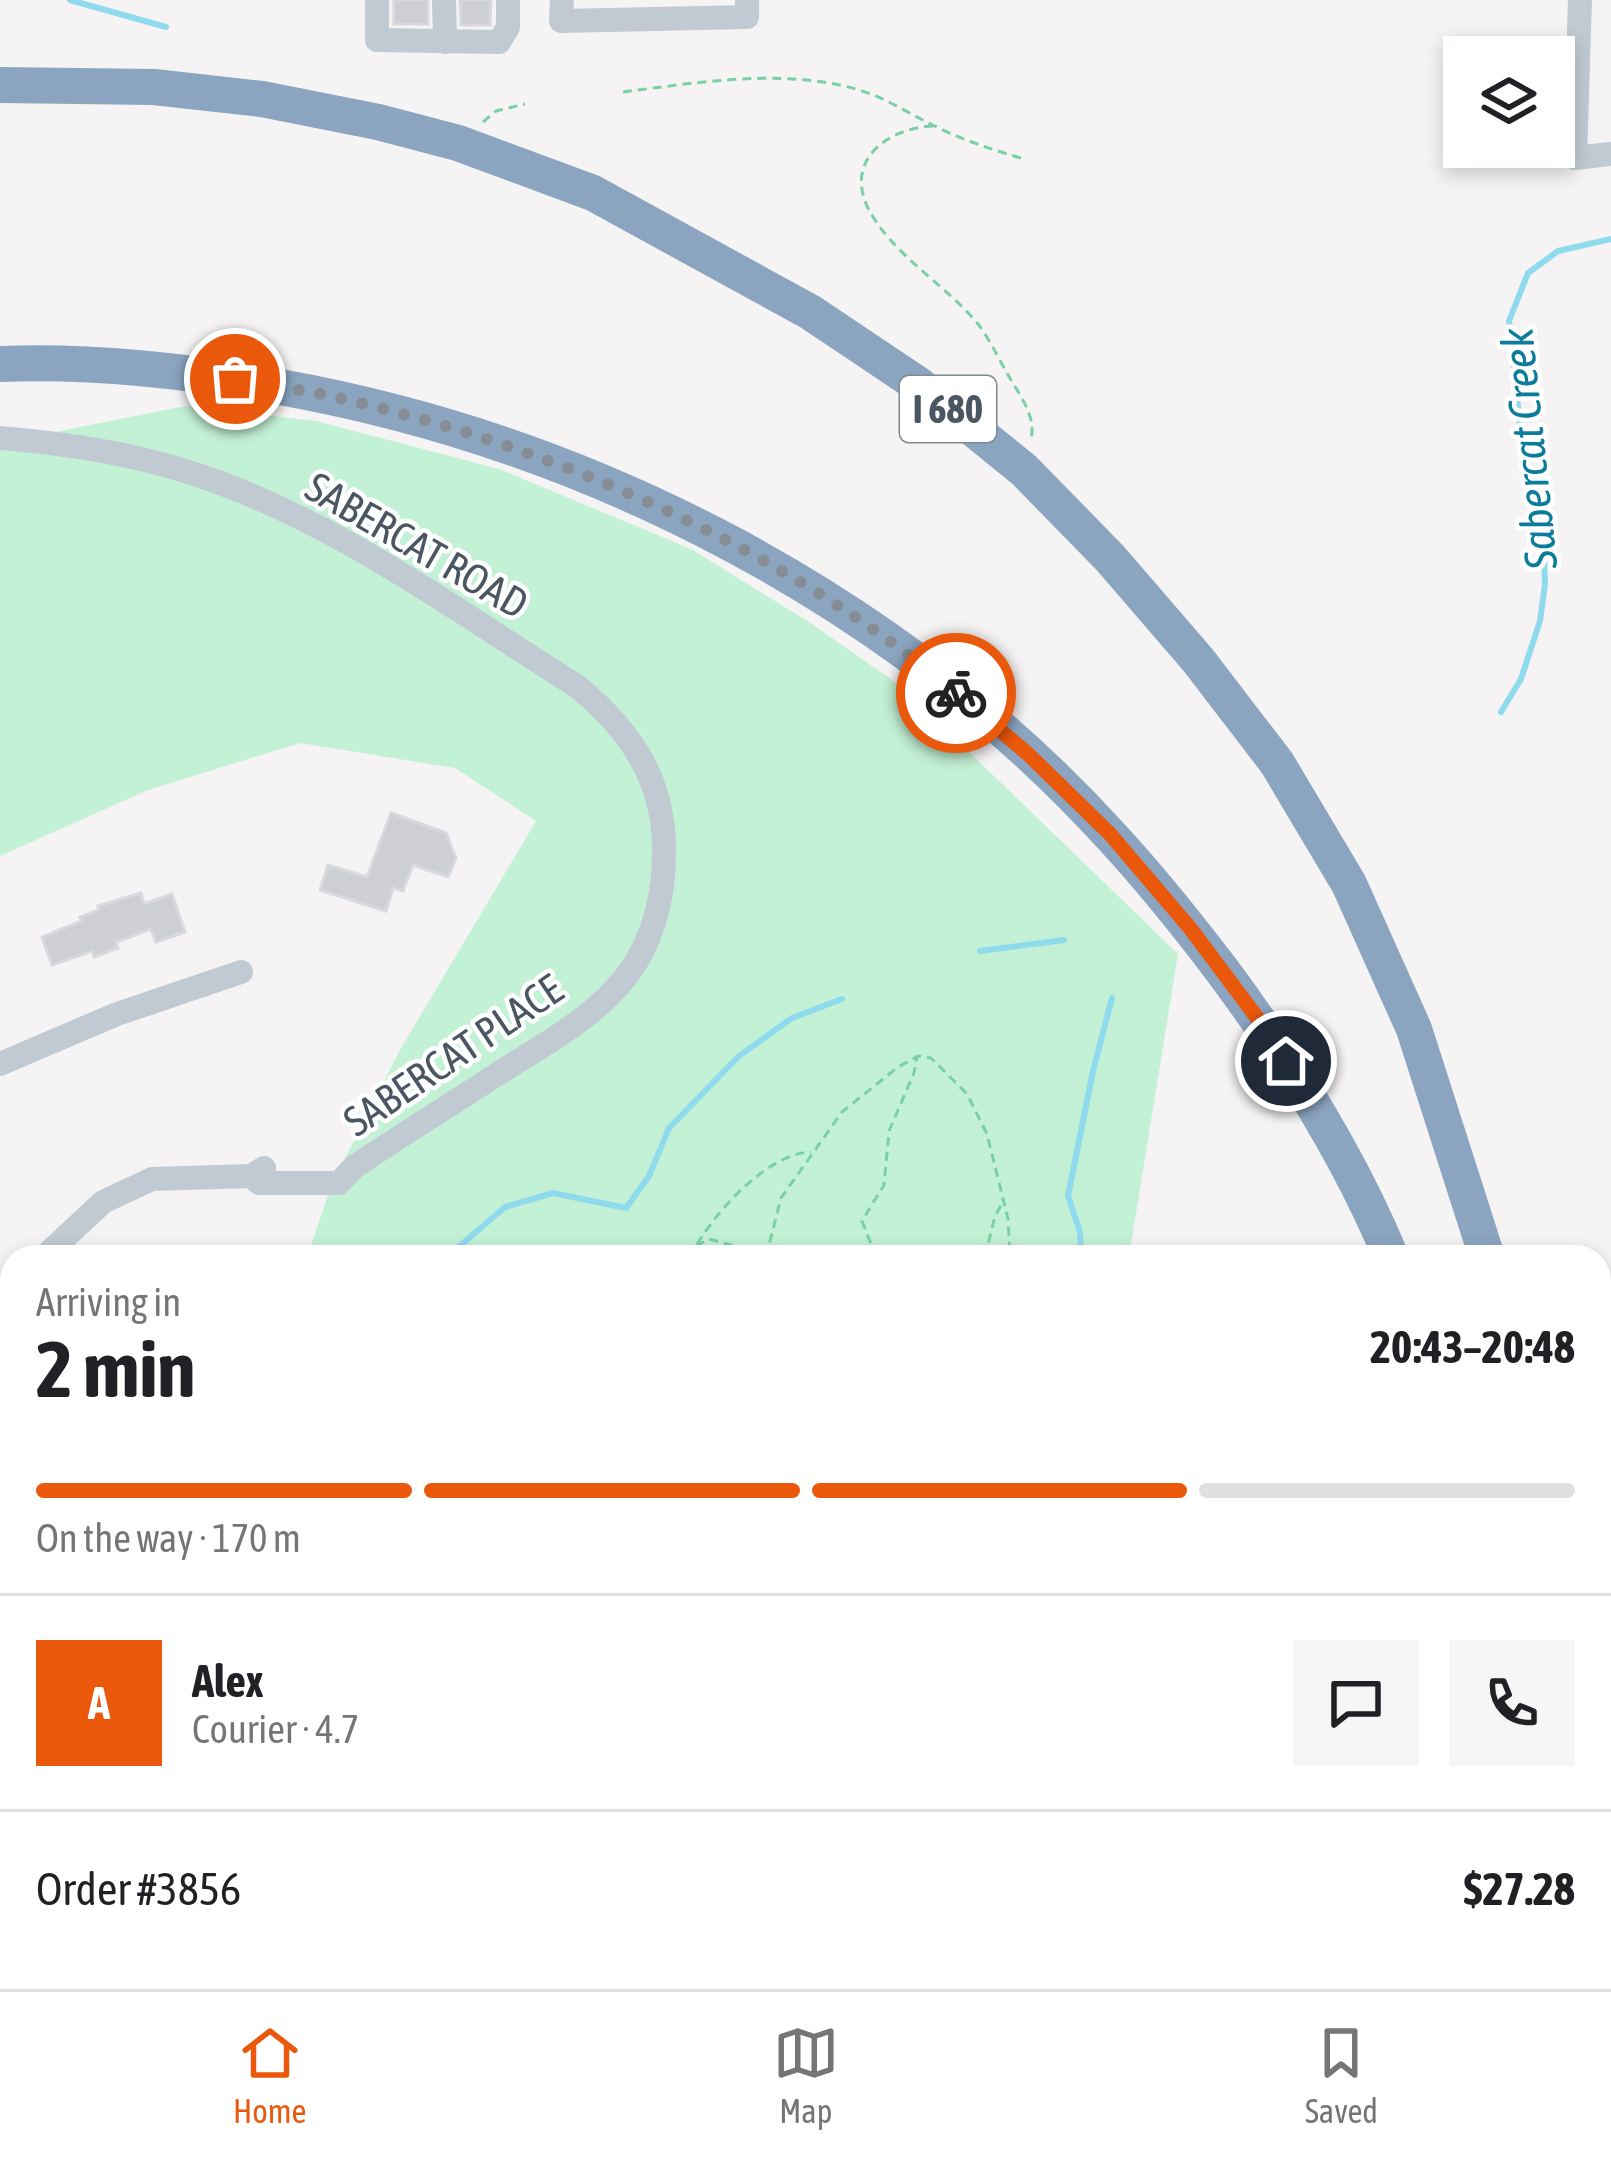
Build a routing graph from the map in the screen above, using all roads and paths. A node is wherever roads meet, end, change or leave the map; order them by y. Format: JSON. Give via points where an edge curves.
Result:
{"nodes":[{"id":1,"x":377,"y":0,"type":"edge"},
{"id":2,"x":444,"y":0,"type":"edge"},
{"id":3,"x":508,"y":0,"type":"edge"},
{"id":4,"x":562,"y":0,"type":"edge"},
{"id":5,"x":747,"y":0,"type":"edge"},
{"id":6,"x":1580,"y":0,"type":"edge"},
{"id":7,"x":445,"y":41,"type":"junction"},
{"id":8,"x":0,"y":85,"type":"edge"},
{"id":9,"x":623,"y":92,"type":"dead end"},
{"id":10,"x":525,"y":104,"type":"dead end"},
{"id":11,"x":933,"y":126,"type":"junction"},
{"id":12,"x":458,"y":143,"type":"junction"},
{"id":13,"x":1611,"y":154,"type":"edge"},
{"id":14,"x":1024,"y":159,"type":"dead end"},
{"id":15,"x":0,"y":364,"type":"edge"},
{"id":16,"x":0,"y":438,"type":"edge"},
{"id":17,"x":1024,"y":470,"type":"junction"},
{"id":18,"x":578,"y":687,"type":"joint"},
{"id":19,"x":241,"y":972,"type":"dead end"},
{"id":20,"x":918,"y":1056,"type":"junction"},
{"id":21,"x":0,"y":1064,"type":"edge"},
{"id":22,"x":813,"y":1152,"type":"junction"},
{"id":23,"x":1003,"y":1202,"type":"junction"},
{"id":24,"x":57,"y":1245,"type":"edge"},
{"id":25,"x":697,"y":1245,"type":"edge"},
{"id":26,"x":698,"y":1245,"type":"edge"},
{"id":27,"x":731,"y":1245,"type":"edge"},
{"id":28,"x":769,"y":1245,"type":"edge"},
{"id":29,"x":871,"y":1245,"type":"edge"},
{"id":30,"x":988,"y":1245,"type":"edge"},
{"id":31,"x":1009,"y":1245,"type":"edge"},
{"id":32,"x":1384,"y":1245,"type":"edge"},
{"id":33,"x":1483,"y":1245,"type":"edge"}],
"edges":[{"from":1,"to":7,"type":"street","via":[[377,40]]},
{"from":2,"to":7,"type":"street"},
{"from":3,"to":7,"type":"street","via":[[499,42]]},
{"from":4,"to":5,"type":"street","via":[[562,21],[747,17]]},
{"from":6,"to":13,"type":"street","via":[[1575,158]]},
{"from":8,"to":12,"type":"highway","number":"I 680","via":[[154,87],[262,99]]},
{"from":9,"to":11,"type":"path","via":[[726,79],[802,81],[871,94]]},
{"from":10,"to":12,"type":"path","via":[[496,111]]},
{"from":11,"to":14,"type":"path"},
{"from":11,"to":17,"type":"path","via":[[878,145],[867,160],[863,194],[886,235],[979,326],[1018,391],[1034,425]]},
{"from":12,"to":17,"type":"highway","number":"I 680","via":[[593,193],[810,312],[919,385]]},
{"from":15,"to":32,"type":"highway","via":[[235,379],[437,423],[706,530],[869,627],[1028,754],[1190,928],[1328,1131]]},
{"from":16,"to":18,"type":"street","name":"SABERCAT ROAD","via":[[116,453],[256,497],[382,563]]},
{"from":17,"to":33,"type":"highway","number":"I 680","via":[[1198,660],[1276,763],[1349,884],[1414,1029]]},
{"from":18,"to":24,"type":"street","name":"SABERCAT PLACE","via":[[635,746],[664,828],[655,920],[637,961],[605,999],[343,1179],[260,1168],[250,1176],[152,1179],[104,1202]]},
{"from":19,"to":21,"type":"street"},
{"from":20,"to":22,"type":"path","via":[[842,1112]]},
{"from":20,"to":23,"type":"path","via":[[931,1058],[968,1094]]},
{"from":20,"to":29,"type":"path","via":[[889,1132],[884,1185],[862,1221]]},
{"from":22,"to":25,"type":"path","via":[[746,1182]]},
{"from":22,"to":28,"type":"path","via":[[781,1198]]},
{"from":23,"to":30,"type":"path"},
{"from":23,"to":31,"type":"path"},
{"from":26,"to":27,"type":"path"}]}
